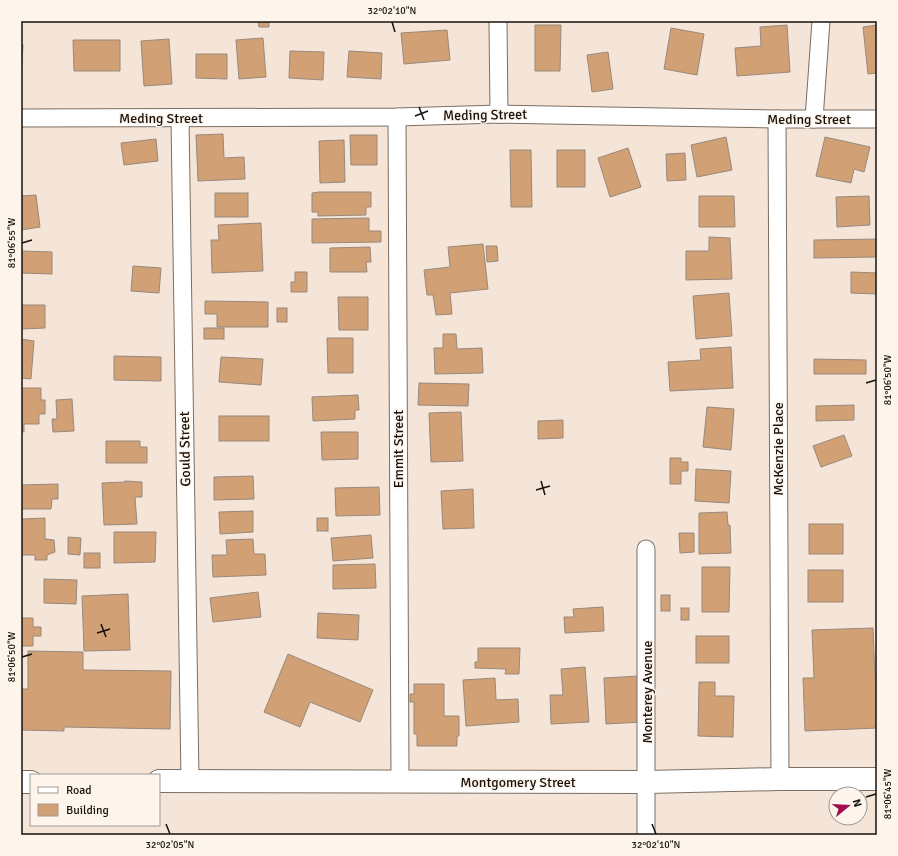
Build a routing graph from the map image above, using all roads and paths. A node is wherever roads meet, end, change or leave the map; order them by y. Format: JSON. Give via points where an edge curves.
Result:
{"nodes":[{"id":1,"x":498,"y":21,"type":"edge"},
{"id":2,"x":821,"y":21,"type":"edge"},
{"id":3,"x":499,"y":114,"type":"junction"},
{"id":4,"x":397,"y":117,"type":"junction"},
{"id":5,"x":21,"y":118,"type":"edge"},
{"id":6,"x":180,"y":118,"type":"junction"},
{"id":7,"x":777,"y":119,"type":"junction"},
{"id":8,"x":814,"y":119,"type":"junction"},
{"id":9,"x":877,"y":119,"type":"edge"},
{"id":10,"x":646,"y":549,"type":"dead end"},
{"id":11,"x":780,"y":779,"type":"junction"},
{"id":12,"x":877,"y":779,"type":"edge"},
{"id":13,"x":160,"y":781,"type":"edge"},
{"id":14,"x":190,"y":781,"type":"junction"},
{"id":15,"x":400,"y":782,"type":"junction"},
{"id":16,"x":647,"y":782,"type":"junction"},
{"id":17,"x":646,"y":835,"type":"edge"}],
"edges":[{"from":1,"to":3,"type":"street"},
{"from":2,"to":8,"type":"street"},
{"from":3,"to":4,"type":"street","name":"Meding Street"},
{"from":3,"to":7,"type":"street","name":"Meding Street"},
{"from":4,"to":6,"type":"street","name":"Meding Street"},
{"from":4,"to":15,"type":"street","name":"Emmit Street"},
{"from":5,"to":6,"type":"street","name":"Meding Street"},
{"from":6,"to":14,"type":"street","name":"Gould Street"},
{"from":7,"to":8,"type":"street","name":"Meding Street"},
{"from":7,"to":11,"type":"street","name":"McKenzie Place"},
{"from":8,"to":9,"type":"street","name":"Meding Street"},
{"from":10,"to":16,"type":"street","name":"Monterey Avenue"},
{"from":11,"to":12,"type":"main road","name":"Montgomery Street"},
{"from":11,"to":16,"type":"main road","name":"Montgomery Street"},
{"from":13,"to":14,"type":"main road","name":"Montgomery Street"},
{"from":14,"to":15,"type":"main road","name":"Montgomery Street"},
{"from":15,"to":16,"type":"main road","name":"Montgomery Street"},
{"from":16,"to":17,"type":"street","name":"Monterey Avenue"}]}
